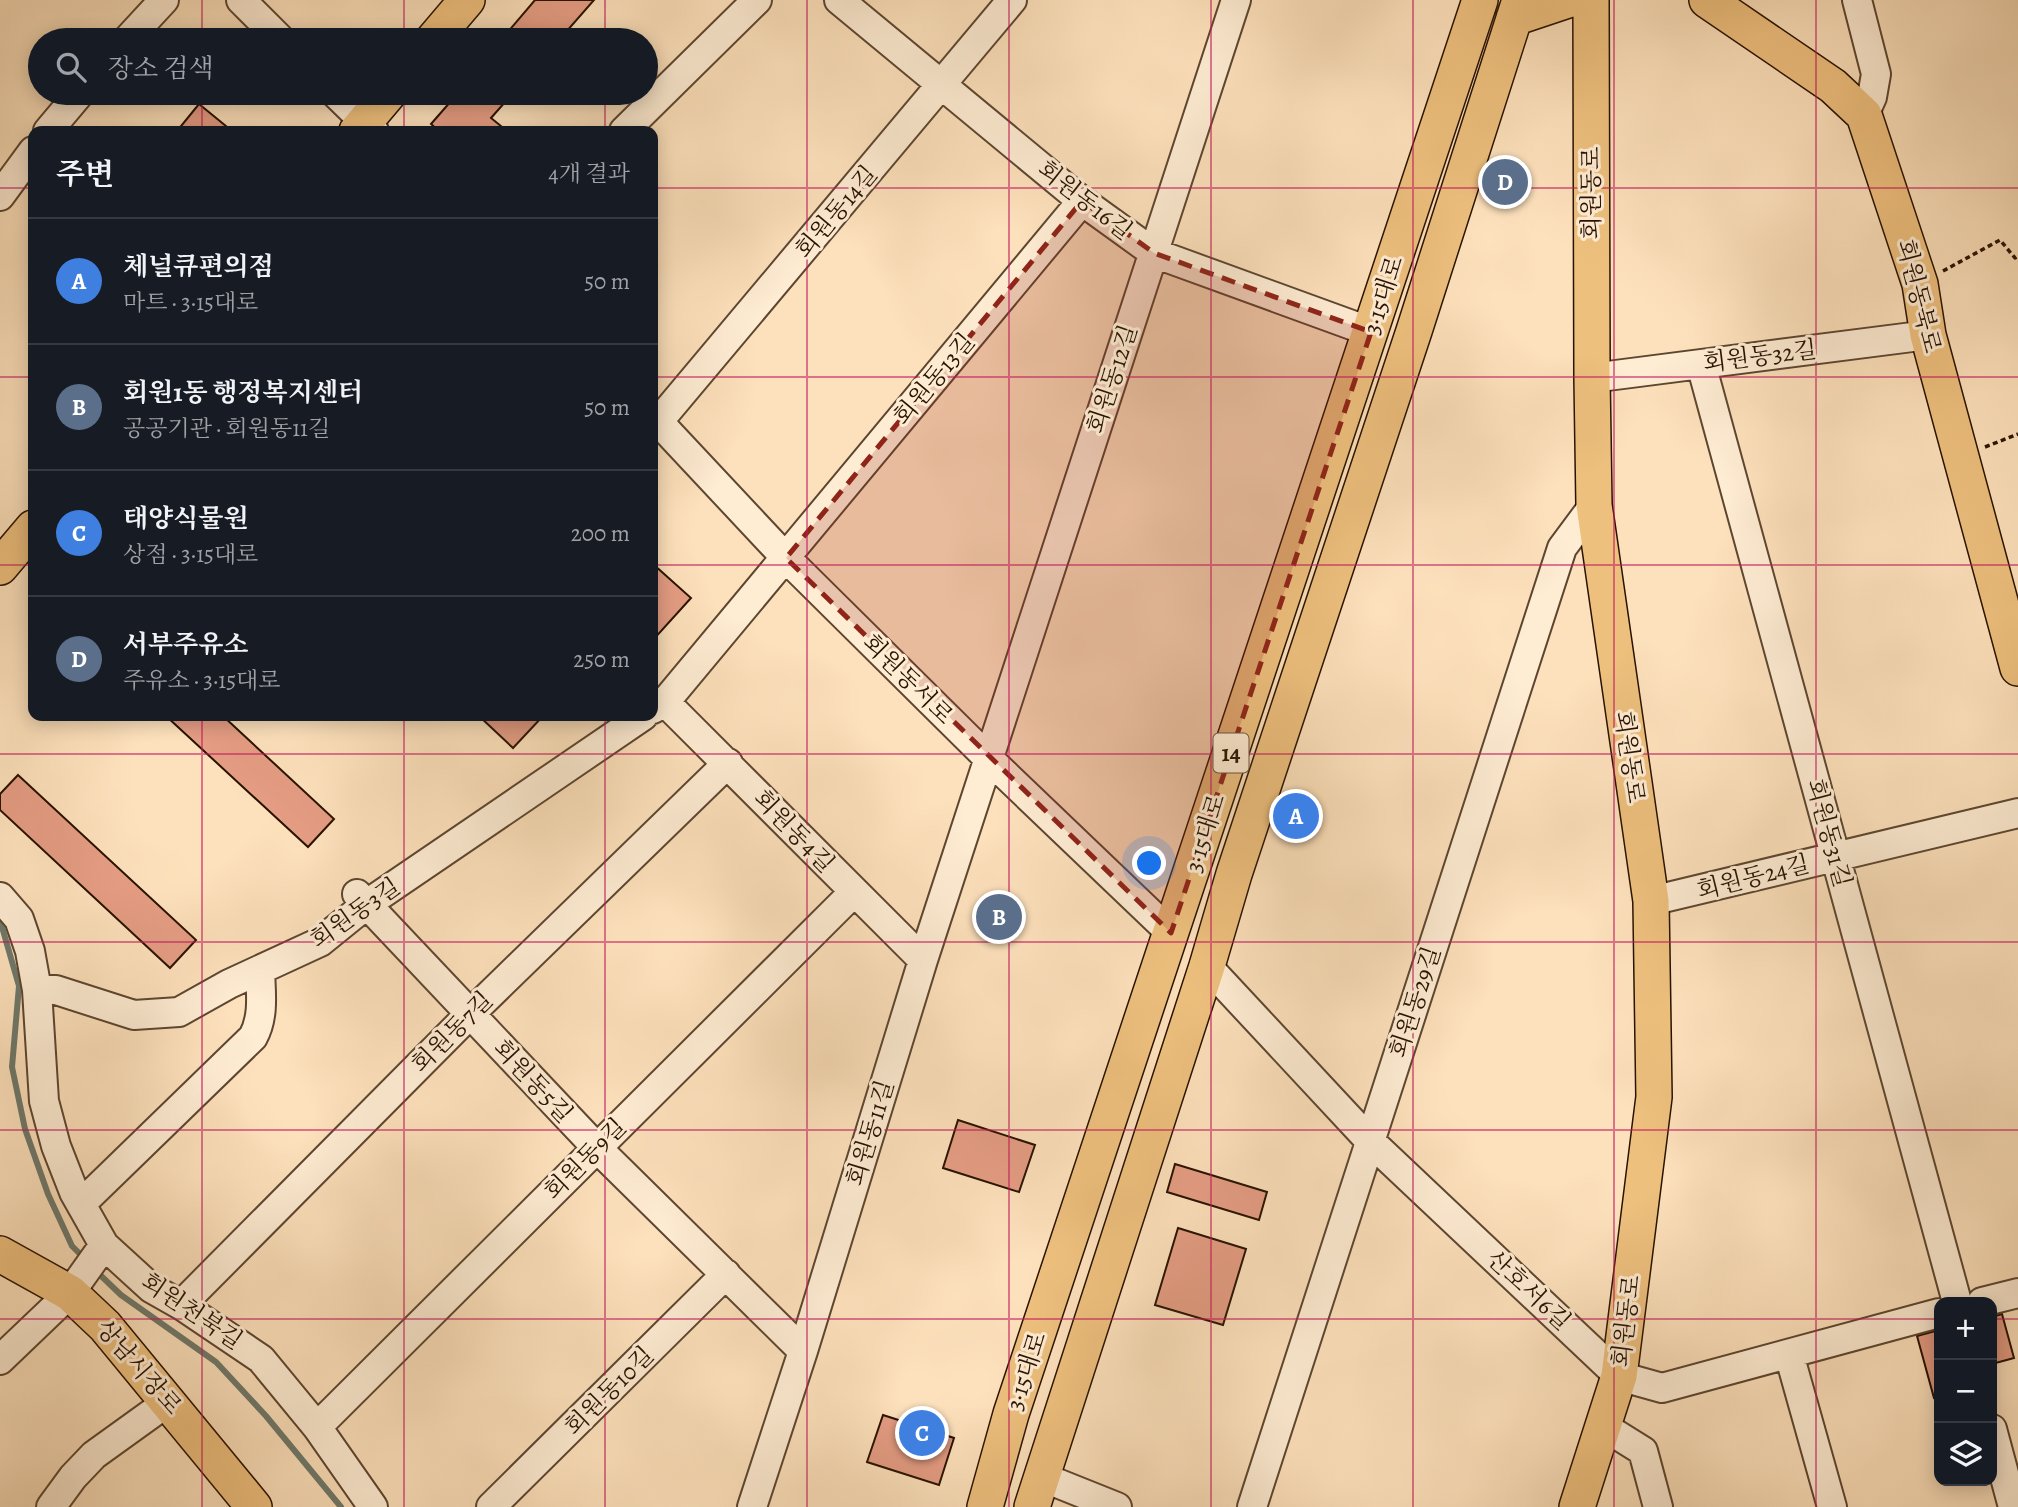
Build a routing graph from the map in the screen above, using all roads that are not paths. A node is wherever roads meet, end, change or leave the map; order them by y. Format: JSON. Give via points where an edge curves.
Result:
{"nodes":[{"id":1,"x":164,"y":0,"type":"edge"},
{"id":2,"x":240,"y":0,"type":"edge"},
{"id":3,"x":467,"y":0,"type":"edge"},
{"id":4,"x":757,"y":0,"type":"edge"},
{"id":5,"x":839,"y":0,"type":"edge"},
{"id":6,"x":1012,"y":0,"type":"edge"},
{"id":7,"x":1236,"y":0,"type":"edge"},
{"id":8,"x":1479,"y":0,"type":"edge"},
{"id":9,"x":1568,"y":0,"type":"edge"},
{"id":10,"x":1591,"y":0,"type":"edge"},
{"id":11,"x":1707,"y":0,"type":"edge"},
{"id":12,"x":1857,"y":0,"type":"edge"},
{"id":13,"x":1517,"y":9,"type":"edge"},
{"id":14,"x":138,"y":28,"type":"edge"},
{"id":15,"x":269,"y":28,"type":"edge"},
{"id":16,"x":443,"y":28,"type":"edge"},
{"id":17,"x":944,"y":84,"type":"junction"},
{"id":18,"x":658,"y":98,"type":"edge"},
{"id":19,"x":70,"y":105,"type":"edge"},
{"id":20,"x":345,"y":105,"type":"edge"},
{"id":21,"x":381,"y":105,"type":"edge"},
{"id":22,"x":650,"y":105,"type":"edge"},
{"id":23,"x":1864,"y":116,"type":"junction"},
{"id":24,"x":52,"y":126,"type":"edge"},
{"id":25,"x":363,"y":126,"type":"edge"},
{"id":26,"x":366,"y":126,"type":"edge"},
{"id":27,"x":629,"y":126,"type":"edge"},
{"id":28,"x":28,"y":158,"type":"edge"},
{"id":29,"x":0,"y":196,"type":"edge"},
{"id":30,"x":1082,"y":201,"type":"junction"},
{"id":31,"x":1154,"y":253,"type":"junction"},
{"id":32,"x":1371,"y":332,"type":"junction"},
{"id":33,"x":1928,"y":335,"type":"junction"},
{"id":34,"x":1700,"y":364,"type":"junction"},
{"id":35,"x":1591,"y":378,"type":"junction"},
{"id":36,"x":658,"y":417,"type":"edge"},
{"id":37,"x":658,"y":421,"type":"edge"},
{"id":38,"x":1594,"y":505,"type":"junction"},
{"id":39,"x":28,"y":534,"type":"edge"},
{"id":40,"x":786,"y":558,"type":"junction"},
{"id":41,"x":0,"y":567,"type":"edge"},
{"id":42,"x":2018,"y":668,"type":"edge"},
{"id":43,"x":658,"y":703,"type":"edge"},
{"id":44,"x":658,"y":713,"type":"edge"},
{"id":45,"x":635,"y":721,"type":"edge"},
{"id":46,"x":989,"y":758,"type":"junction"},
{"id":47,"x":728,"y":763,"type":"junction"},
{"id":48,"x":2018,"y":813,"type":"edge"},
{"id":49,"x":1835,"y":857,"type":"junction"},
{"id":50,"x":855,"y":892,"type":"junction"},
{"id":51,"x":0,"y":897,"type":"edge"},
{"id":52,"x":362,"y":899,"type":"junction"},
{"id":53,"x":1651,"y":901,"type":"junction"},
{"id":54,"x":1171,"y":933,"type":"junction"},
{"id":55,"x":923,"y":960,"type":"junction"},
{"id":56,"x":1207,"y":966,"type":"junction"},
{"id":57,"x":260,"y":971,"type":"junction"},
{"id":58,"x":37,"y":990,"type":"junction"},
{"id":59,"x":470,"y":1014,"type":"junction"},
{"id":60,"x":1370,"y":1141,"type":"junction"},
{"id":61,"x":597,"y":1148,"type":"junction"},
{"id":62,"x":81,"y":1204,"type":"junction"},
{"id":63,"x":0,"y":1254,"type":"edge"},
{"id":64,"x":89,"y":1267,"type":"junction"},
{"id":65,"x":726,"y":1274,"type":"junction"},
{"id":66,"x":2018,"y":1293,"type":"edge"},
{"id":67,"x":1956,"y":1297,"type":"edge"},
{"id":68,"x":1997,"y":1298,"type":"edge"},
{"id":69,"x":181,"y":1305,"type":"junction"},
{"id":70,"x":1934,"y":1314,"type":"edge"},
{"id":71,"x":803,"y":1351,"type":"junction"},
{"id":72,"x":1789,"y":1354,"type":"junction"},
{"id":73,"x":0,"y":1360,"type":"edge"},
{"id":74,"x":1619,"y":1376,"type":"junction"},
{"id":75,"x":169,"y":1401,"type":"junction"},
{"id":76,"x":1603,"y":1426,"type":"junction"},
{"id":77,"x":317,"y":1427,"type":"junction"},
{"id":78,"x":1997,"y":1448,"type":"edge"},
{"id":79,"x":1037,"y":1492,"type":"edge"},
{"id":80,"x":51,"y":1507,"type":"edge"},
{"id":81,"x":254,"y":1507,"type":"edge"},
{"id":82,"x":373,"y":1507,"type":"edge"},
{"id":83,"x":491,"y":1507,"type":"edge"},
{"id":84,"x":752,"y":1507,"type":"edge"},
{"id":85,"x":985,"y":1507,"type":"edge"},
{"id":86,"x":1117,"y":1507,"type":"edge"},
{"id":87,"x":1252,"y":1507,"type":"edge"},
{"id":88,"x":1577,"y":1507,"type":"edge"},
{"id":89,"x":1658,"y":1507,"type":"edge"},
{"id":90,"x":1832,"y":1507,"type":"edge"},
{"id":91,"x":2013,"y":1507,"type":"edge"}],
"edges":[{"from":1,"to":14,"type":"street"},
{"from":2,"to":15,"type":"street"},
{"from":3,"to":16,"type":"main road"},
{"from":4,"to":18,"type":"street"},
{"from":5,"to":17,"type":"street","name":"회원동16길"},
{"from":6,"to":17,"type":"street","name":"회원동14길"},
{"from":7,"to":31,"type":"street","name":"회원동12길"},
{"from":8,"to":32,"type":"main road","name":"3·15대로","number":"14"},
{"from":9,"to":13,"type":"main road"},
{"from":10,"to":35,"type":"main road","name":"회원동로"},
{"from":11,"to":23,"type":"main road","name":"회원동북로","via":[[1833,86]]},
{"from":12,"to":23,"type":"street","via":[[1877,75]]},
{"from":13,"to":56,"type":"main road","name":"3·15대로","number":"14"},
{"from":17,"to":30,"type":"street","name":"회원동16길"},
{"from":17,"to":36,"type":"street","name":"회원동14길"},
{"from":19,"to":24,"type":"street"},
{"from":20,"to":25,"type":"street"},
{"from":21,"to":26,"type":"main road"},
{"from":22,"to":27,"type":"street"},
{"from":23,"to":33,"type":"main road","name":"회원동북로","via":[[1920,284]]},
{"from":28,"to":29,"type":"street"},
{"from":30,"to":31,"type":"street","name":"회원동16길"},
{"from":30,"to":40,"type":"street","name":"회원동13길"},
{"from":31,"to":32,"type":"street","name":"회원동16길"},
{"from":31,"to":46,"type":"street","name":"회원동12길"},
{"from":32,"to":54,"type":"main road","name":"3·15대로","number":"14"},
{"from":33,"to":34,"type":"street","name":"회원동32길"},
{"from":33,"to":42,"type":"main road","name":"회원동북로"},
{"from":34,"to":35,"type":"street","name":"회원동32길"},
{"from":34,"to":49,"type":"street","name":"회원동31길"},
{"from":35,"to":38,"type":"main road","name":"회원동로"},
{"from":37,"to":40,"type":"street","name":"회원동서로"},
{"from":38,"to":53,"type":"main road","name":"회원동로"},
{"from":38,"to":60,"type":"street","name":"회원동29길","via":[[1563,548]]},
{"from":39,"to":41,"type":"main road"},
{"from":40,"to":43,"type":"street","name":"회원동3길"},
{"from":40,"to":46,"type":"street","name":"회원동서로"},
{"from":44,"to":47,"type":"street","name":"회원동4길"},
{"from":45,"to":52,"type":"street","name":"회원동3길"},
{"from":46,"to":54,"type":"street","name":"회원동서로"},
{"from":46,"to":55,"type":"street","name":"회원동11길"},
{"from":47,"to":50,"type":"street","name":"회원동4길"},
{"from":47,"to":59,"type":"street","name":"회원동7길"},
{"from":48,"to":49,"type":"street","name":"회원동24길"},
{"from":49,"to":53,"type":"street","name":"회원동24길"},
{"from":49,"to":67,"type":"street","name":"회원동31길"},
{"from":50,"to":55,"type":"street","name":"회원동4길"},
{"from":50,"to":61,"type":"street","name":"회원동9길"},
{"from":51,"to":58,"type":"street","name":"회원천북길","via":[[19,919]]},
{"from":52,"to":57,"type":"street","name":"회원동3길","via":[[320,942]]},
{"from":52,"to":59,"type":"street","name":"회원동5길"},
{"from":53,"to":74,"type":"main road","name":"회원동로","via":[[1654,1097]]},
{"from":54,"to":85,"type":"main road","name":"3·15대로","number":"14","via":[[1011,1414]]},
{"from":55,"to":71,"type":"street","name":"회원동11길"},
{"from":56,"to":60,"type":"street","name":"산호서6길"},
{"from":56,"to":79,"type":"main road","name":"3·15대로","number":"14"},
{"from":57,"to":58,"type":"street","name":"회원동3길","via":[[179,1012],[134,1015],[56,990]]},
{"from":57,"to":62,"type":"street","via":[[261,1014],[253,1037]]},
{"from":58,"to":62,"type":"street","name":"회원천북길","via":[[44,1101],[56,1146]]},
{"from":59,"to":61,"type":"street","name":"회원동5길"},
{"from":59,"to":69,"type":"street","name":"회원동7길"},
{"from":60,"to":74,"type":"street","name":"산호서6길"},
{"from":60,"to":87,"type":"street","name":"회원동29길"},
{"from":61,"to":65,"type":"street","name":"회원동5길"},
{"from":61,"to":77,"type":"street","name":"회원동9길"},
{"from":62,"to":64,"type":"street","name":"회원천북길"},
{"from":63,"to":64,"type":"main road","name":"상남시장로"},
{"from":64,"to":69,"type":"street","name":"회원천북길","via":[[151,1288]]},
{"from":64,"to":73,"type":"street"},
{"from":64,"to":75,"type":"main road","name":"상남시장로","via":[[105,1325]]},
{"from":65,"to":71,"type":"street","name":"회원동5길"},
{"from":65,"to":83,"type":"street","name":"회원동10길"},
{"from":66,"to":68,"type":"street"},
{"from":69,"to":77,"type":"street","name":"회원천북길","via":[[261,1359]]},
{"from":70,"to":72,"type":"street","name":"산호서6길"},
{"from":71,"to":84,"type":"street","name":"회원동11길"},
{"from":72,"to":74,"type":"street","name":"산호서6길","via":[[1662,1388]]},
{"from":72,"to":90,"type":"street"},
{"from":74,"to":76,"type":"main road","name":"회원동로"},
{"from":75,"to":80,"type":"street","via":[[94,1455]]},
{"from":75,"to":81,"type":"main road","name":"상남시장로"},
{"from":76,"to":88,"type":"main road","name":"회원동로"},
{"from":76,"to":89,"type":"street","via":[[1643,1451]]},
{"from":77,"to":82,"type":"street","name":"회원천북길"},
{"from":78,"to":91,"type":"street"},
{"from":79,"to":86,"type":"street"}]}
